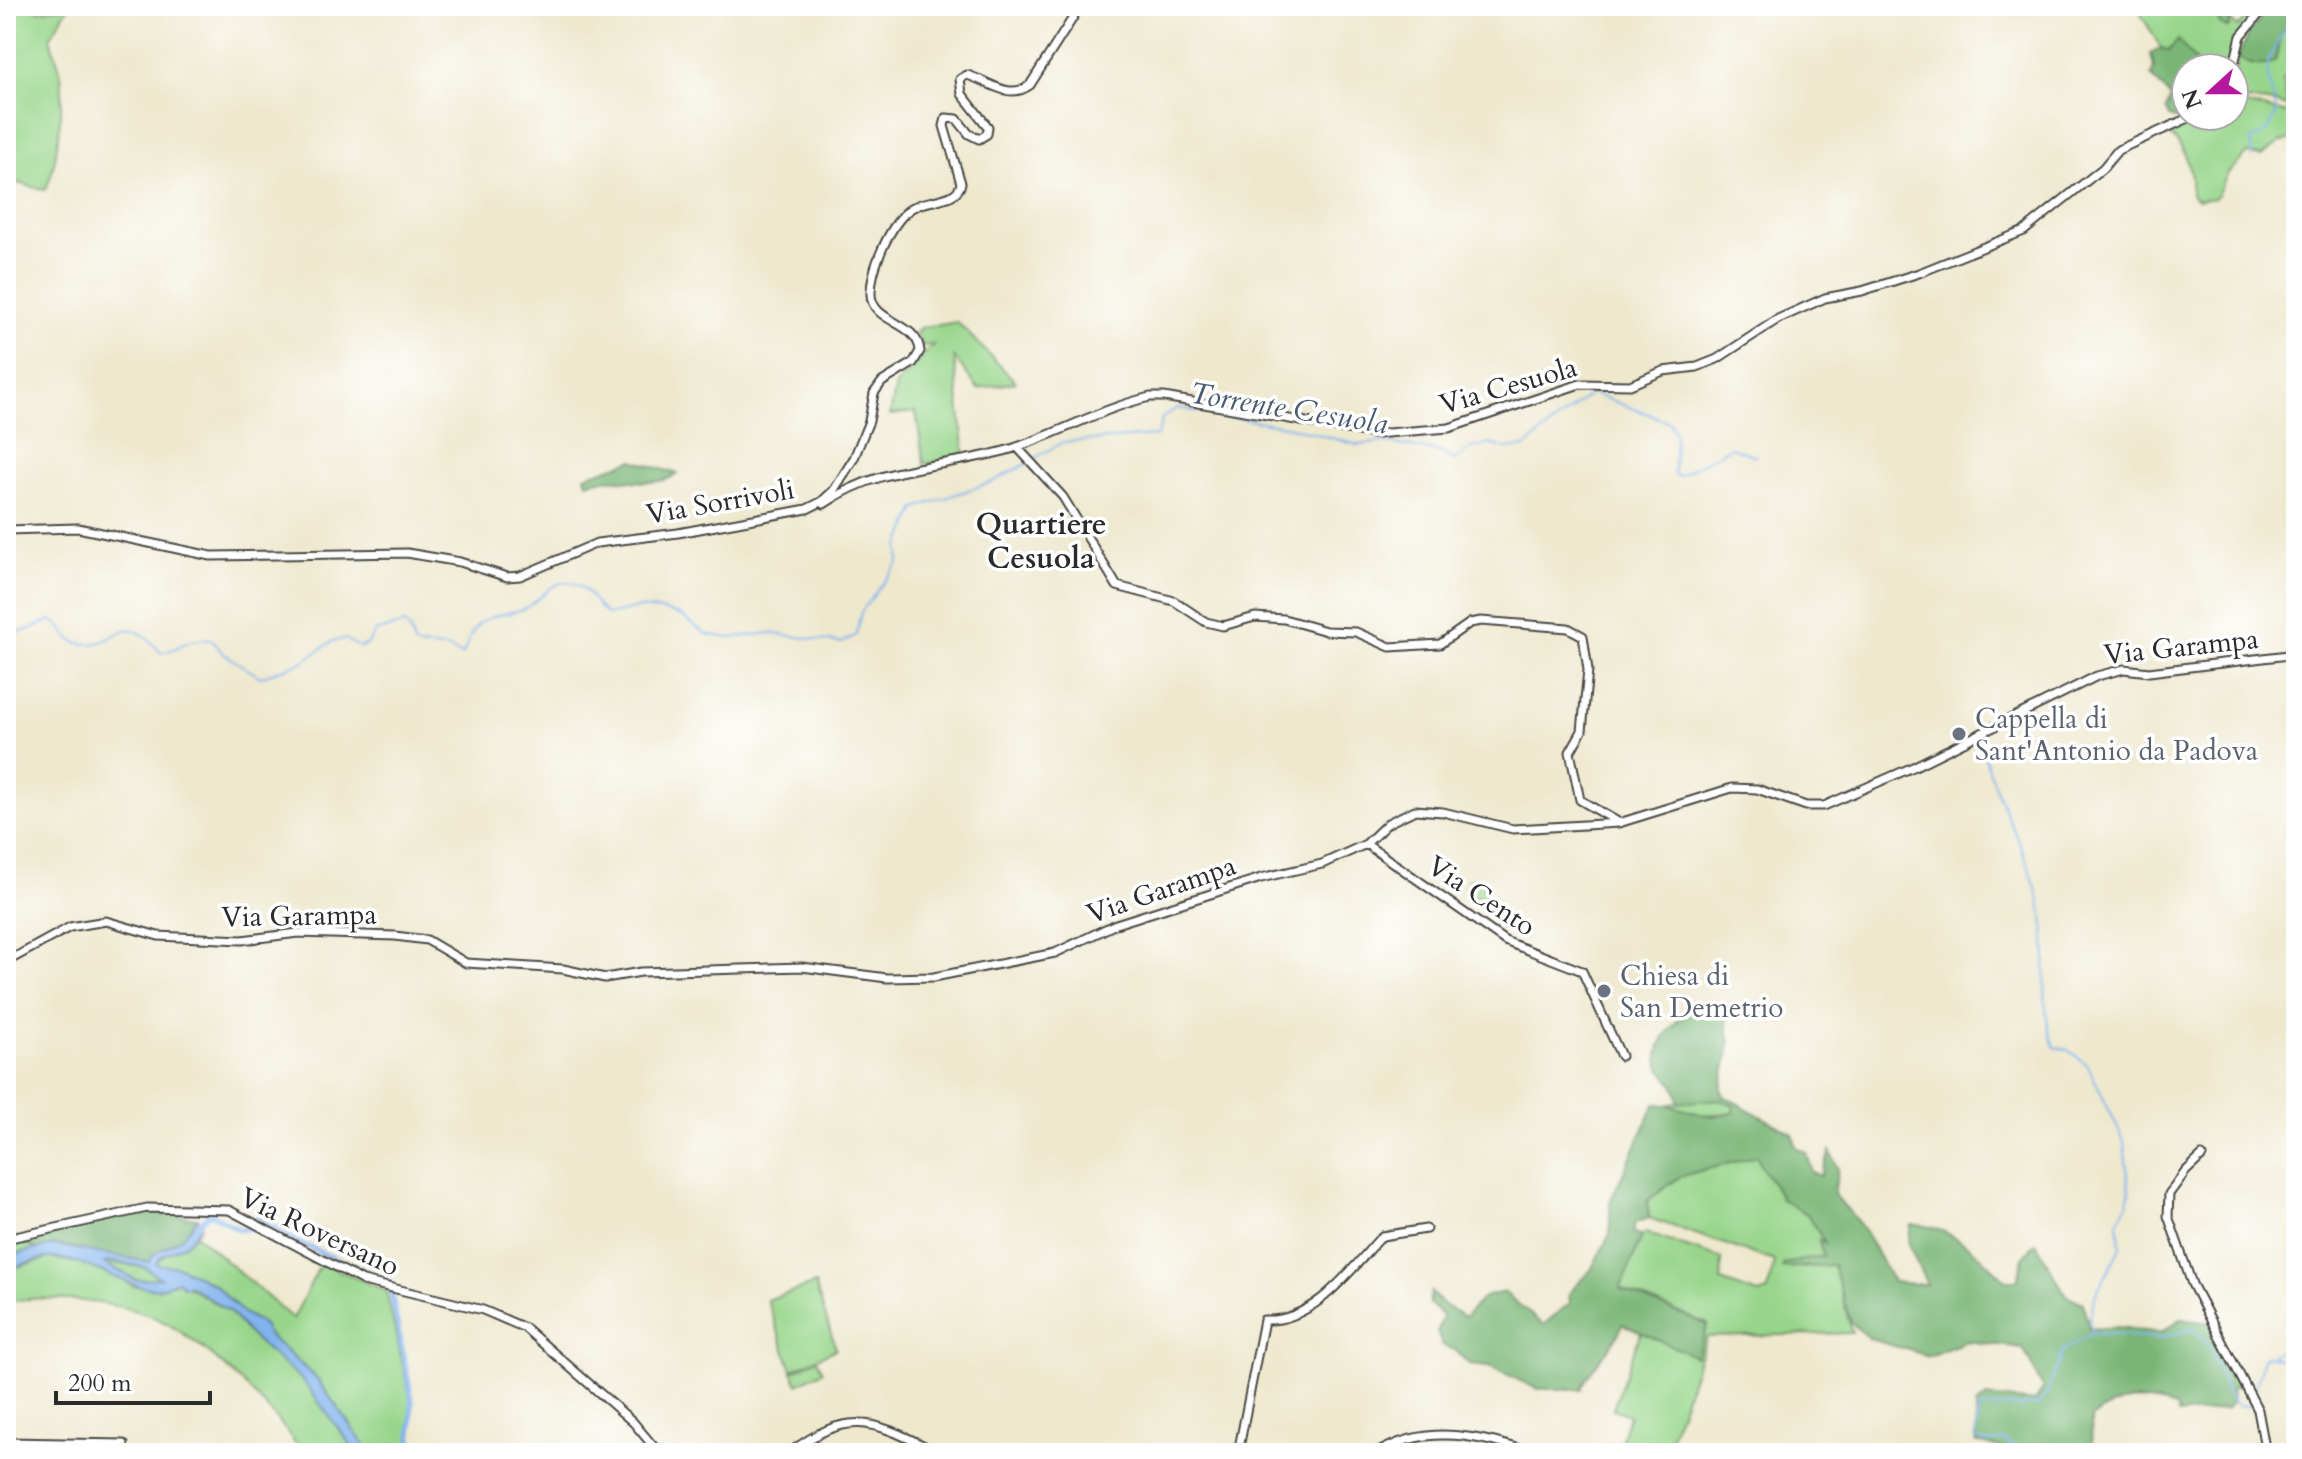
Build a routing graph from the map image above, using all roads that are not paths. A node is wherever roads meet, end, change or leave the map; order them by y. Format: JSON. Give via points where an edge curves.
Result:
{"nodes":[{"id":1,"x":1076,"y":6,"type":"edge"},
{"id":2,"x":2266,"y":6,"type":"edge"},
{"id":3,"x":2237,"y":52,"type":"edge"},
{"id":4,"x":2170,"y":126,"type":"edge"},
{"id":5,"x":1017,"y":447,"type":"junction"},
{"id":6,"x":807,"y":509,"type":"junction"},
{"id":7,"x":6,"y":530,"type":"edge"},
{"id":8,"x":2296,"y":654,"type":"edge"},
{"id":9,"x":1619,"y":823,"type":"junction"},
{"id":10,"x":1366,"y":844,"type":"junction"},
{"id":11,"x":6,"y":962,"type":"edge"},
{"id":12,"x":1621,"y":1056,"type":"dead end"},
{"id":13,"x":2202,"y":1156,"type":"dead end"},
{"id":14,"x":1426,"y":1229,"type":"dead end"},
{"id":15,"x":6,"y":1239,"type":"edge"},
{"id":16,"x":6,"y":1442,"type":"edge"},
{"id":17,"x":124,"y":1444,"type":"dead end"},
{"id":18,"x":659,"y":1453,"type":"edge"},
{"id":19,"x":789,"y":1453,"type":"edge"},
{"id":20,"x":939,"y":1453,"type":"edge"},
{"id":21,"x":1238,"y":1453,"type":"edge"},
{"id":22,"x":1377,"y":1453,"type":"edge"},
{"id":23,"x":1534,"y":1453,"type":"edge"},
{"id":24,"x":2266,"y":1453,"type":"edge"}],
"edges":[{"from":1,"to":6,"type":"street","name":"Via Sorrivoli","via":[[1023,91],[1011,93],[967,75],[960,79],[962,94],[988,127],[987,134],[979,139],[957,119],[946,118],[960,190],[907,211],[892,232],[870,292],[877,311],[913,333],[920,351],[913,363],[874,393],[854,458],[834,490]]},
{"from":2,"to":3,"type":"street","via":[[2241,36]]},
{"from":4,"to":5,"type":"street","name":"Via Cesuola","via":[[2118,150],[2024,231],[1919,273],[1825,298],[1697,367],[1663,371],[1630,385],[1580,384],[1449,428],[1375,434],[1150,397]]},
{"from":5,"to":6,"type":"street","name":"Via Cesuola","via":[[879,475]]},
{"from":5,"to":9,"type":"street","via":[[1063,497],[1117,586],[1174,601],[1206,622],[1223,626],[1255,617],[1284,619],[1326,631],[1356,632],[1390,647],[1440,644],[1481,621],[1568,628],[1583,636],[1588,670],[1581,739],[1570,752],[1571,763],[1580,800]]},
{"from":6,"to":7,"type":"street","name":"Via Sorrivoli","via":[[597,543],[520,576],[407,553],[211,556],[78,528]]},
{"from":8,"to":9,"type":"street","name":"Via Garampa","via":[[2097,676],[1824,806],[1732,788]]},
{"from":9,"to":10,"type":"street","name":"Via Garampa","via":[[1513,829],[1415,810],[1388,823]]},
{"from":10,"to":11,"type":"street","name":"Via Garampa","via":[[1322,864],[1116,924],[1055,953],[934,977],[887,978],[802,967],[605,978],[563,969],[466,963],[427,940],[395,936],[158,936],[106,921],[70,927]]},
{"from":10,"to":12,"type":"street","name":"Via Cento","via":[[1505,941],[1582,971]]},
{"from":13,"to":24,"type":"street","via":[[2169,1194],[2168,1216],[2192,1284],[2258,1410]]},
{"from":14,"to":21,"type":"street","via":[[1382,1236],[1323,1298],[1273,1321],[1264,1320]]},
{"from":15,"to":18,"type":"street","name":"Via Roversano","via":[[147,1208],[216,1208],[244,1216],[363,1281],[483,1310],[525,1328],[633,1422]]},
{"from":16,"to":17,"type":"street"},
{"from":19,"to":20,"type":"street","via":[[821,1431],[853,1422],[901,1435]]},
{"from":22,"to":23,"type":"street","via":[[1398,1442],[1446,1433]]}]}
